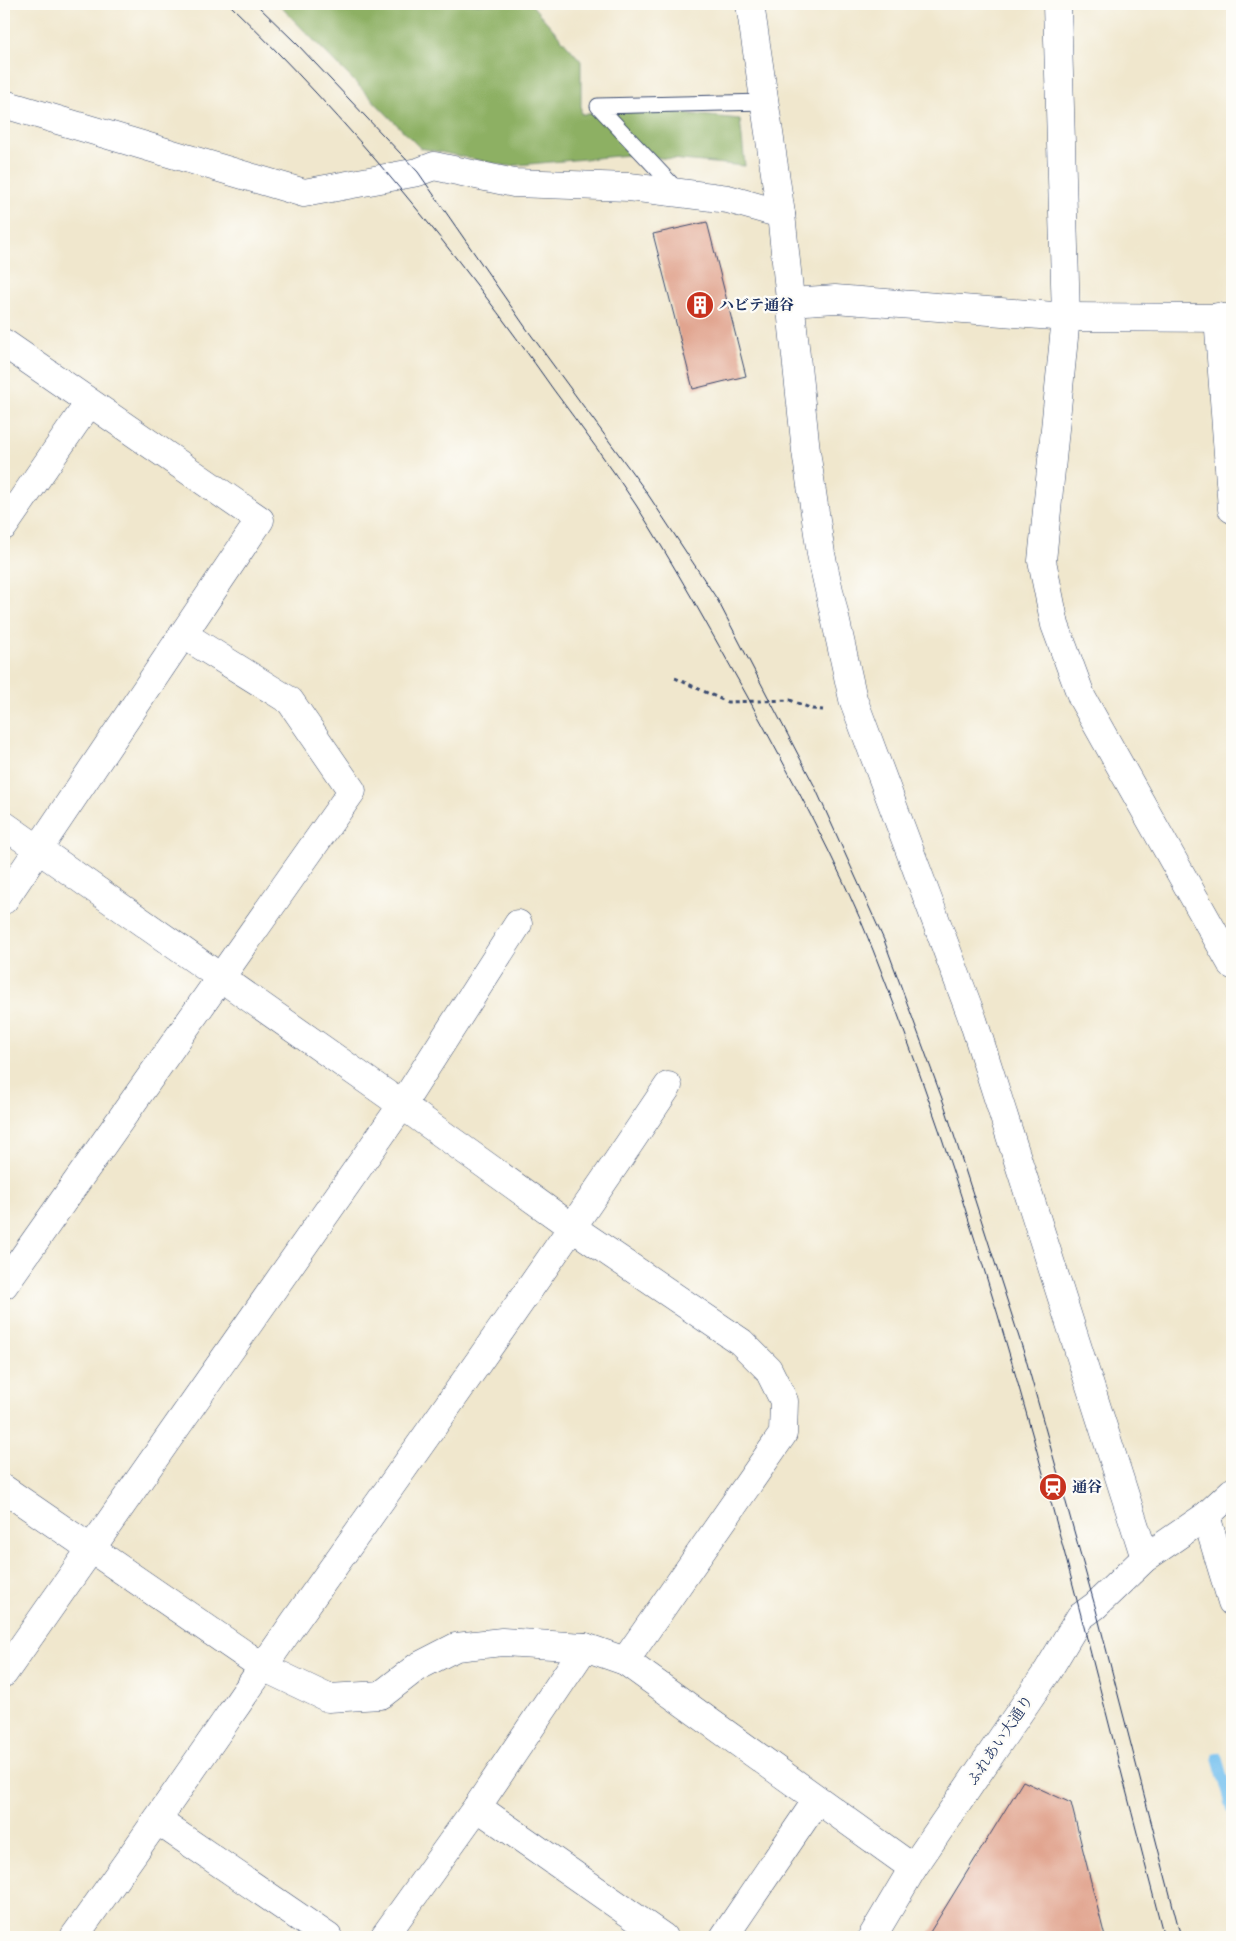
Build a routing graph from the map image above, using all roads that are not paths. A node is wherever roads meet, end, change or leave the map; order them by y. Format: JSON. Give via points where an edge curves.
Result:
{"nodes":[{"id":1,"x":750,"y":4,"type":"edge"},
{"id":2,"x":1057,"y":4,"type":"edge"},
{"id":3,"x":765,"y":102,"type":"junction"},
{"id":4,"x":4,"y":104,"type":"edge"},
{"id":5,"x":680,"y":193,"type":"junction"},
{"id":6,"x":781,"y":214,"type":"junction"},
{"id":7,"x":791,"y":302,"type":"junction"},
{"id":8,"x":1066,"y":317,"type":"junction"},
{"id":9,"x":1225,"y":318,"type":"edge"},
{"id":10,"x":4,"y":343,"type":"edge"},
{"id":11,"x":89,"y":403,"type":"junction"},
{"id":12,"x":1232,"y":509,"type":"edge"},
{"id":13,"x":4,"y":526,"type":"edge"},
{"id":14,"x":184,"y":635,"type":"junction"},
{"id":15,"x":4,"y":825,"type":"edge"},
{"id":16,"x":38,"y":850,"type":"junction"},
{"id":17,"x":4,"y":900,"type":"edge"},
{"id":18,"x":518,"y":924,"type":"dead end"},
{"id":19,"x":1230,"y":954,"type":"edge"},
{"id":20,"x":220,"y":977,"type":"junction"},
{"id":21,"x":668,"y":1086,"type":"dead end"},
{"id":22,"x":402,"y":1104,"type":"junction"},
{"id":23,"x":573,"y":1228,"type":"junction"},
{"id":24,"x":4,"y":1285,"type":"edge"},
{"id":25,"x":4,"y":1489,"type":"edge"},
{"id":26,"x":1232,"y":1492,"type":"edge"},
{"id":27,"x":1206,"y":1516,"type":"junction"},
{"id":28,"x":91,"y":1549,"type":"junction"},
{"id":29,"x":1145,"y":1558,"type":"junction"},
{"id":30,"x":1232,"y":1602,"type":"edge"},
{"id":31,"x":586,"y":1647,"type":"junction"},
{"id":32,"x":625,"y":1661,"type":"junction"},
{"id":33,"x":263,"y":1667,"type":"junction"},
{"id":34,"x":4,"y":1673,"type":"edge"},
{"id":35,"x":817,"y":1800,"type":"junction"},
{"id":36,"x":477,"y":1808,"type":"junction"},
{"id":37,"x":158,"y":1821,"type":"junction"},
{"id":38,"x":913,"y":1868,"type":"junction"},
{"id":39,"x":74,"y":1937,"type":"edge"},
{"id":40,"x":328,"y":1937,"type":"edge"},
{"id":41,"x":384,"y":1937,"type":"edge"},
{"id":42,"x":663,"y":1937,"type":"edge"},
{"id":43,"x":724,"y":1937,"type":"edge"},
{"id":44,"x":872,"y":1937,"type":"edge"}],
"edges":[{"from":1,"to":3,"type":"street"},
{"from":2,"to":8,"type":"street"},
{"from":3,"to":5,"type":"lane","via":[[598,106]]},
{"from":3,"to":6,"type":"street"},
{"from":4,"to":5,"type":"street","via":[[304,192],[418,172],[434,166],[514,183],[629,187]]},
{"from":5,"to":6,"type":"street","via":[[728,199]]},
{"from":6,"to":7,"type":"street"},
{"from":7,"to":8,"type":"street","via":[[835,299]]},
{"from":7,"to":29,"type":"street","via":[[816,522],[853,699],[972,1020]]},
{"from":8,"to":9,"type":"street"},
{"from":8,"to":19,"type":"street","via":[[1042,561],[1055,625],[1082,698]]},
{"from":9,"to":12,"type":"street"},
{"from":10,"to":11,"type":"street"},
{"from":11,"to":13,"type":"street"},
{"from":11,"to":14,"type":"street","via":[[260,520]]},
{"from":14,"to":16,"type":"street"},
{"from":14,"to":20,"type":"street","via":[[290,701],[352,791]]},
{"from":15,"to":16,"type":"street"},
{"from":16,"to":17,"type":"street"},
{"from":16,"to":20,"type":"street"},
{"from":18,"to":22,"type":"street"},
{"from":20,"to":22,"type":"street"},
{"from":20,"to":24,"type":"street"},
{"from":21,"to":23,"type":"street"},
{"from":22,"to":23,"type":"street"},
{"from":22,"to":28,"type":"street"},
{"from":23,"to":32,"type":"street","via":[[741,1342],[768,1369],[784,1401],[784,1434]]},
{"from":23,"to":33,"type":"street"},
{"from":25,"to":28,"type":"street"},
{"from":26,"to":27,"type":"street","name":"ふれあい大通り"},
{"from":27,"to":29,"type":"street","name":"ふれあい大通り"},
{"from":27,"to":30,"type":"street"},
{"from":28,"to":33,"type":"street"},
{"from":28,"to":34,"type":"street"},
{"from":29,"to":38,"type":"street","name":"ふれあい大通り","via":[[1080,1617],[1047,1672]]},
{"from":31,"to":32,"type":"street"},
{"from":31,"to":33,"type":"street","via":[[502,1642],[456,1647],[417,1667],[380,1695],[328,1698]]},
{"from":31,"to":36,"type":"street"},
{"from":32,"to":35,"type":"street"},
{"from":33,"to":37,"type":"street"},
{"from":35,"to":38,"type":"street"},
{"from":35,"to":43,"type":"street"},
{"from":36,"to":41,"type":"street"},
{"from":36,"to":42,"type":"street"},
{"from":37,"to":39,"type":"street"},
{"from":37,"to":40,"type":"street"},
{"from":38,"to":44,"type":"street","name":"ふれあい大通り"}]}
